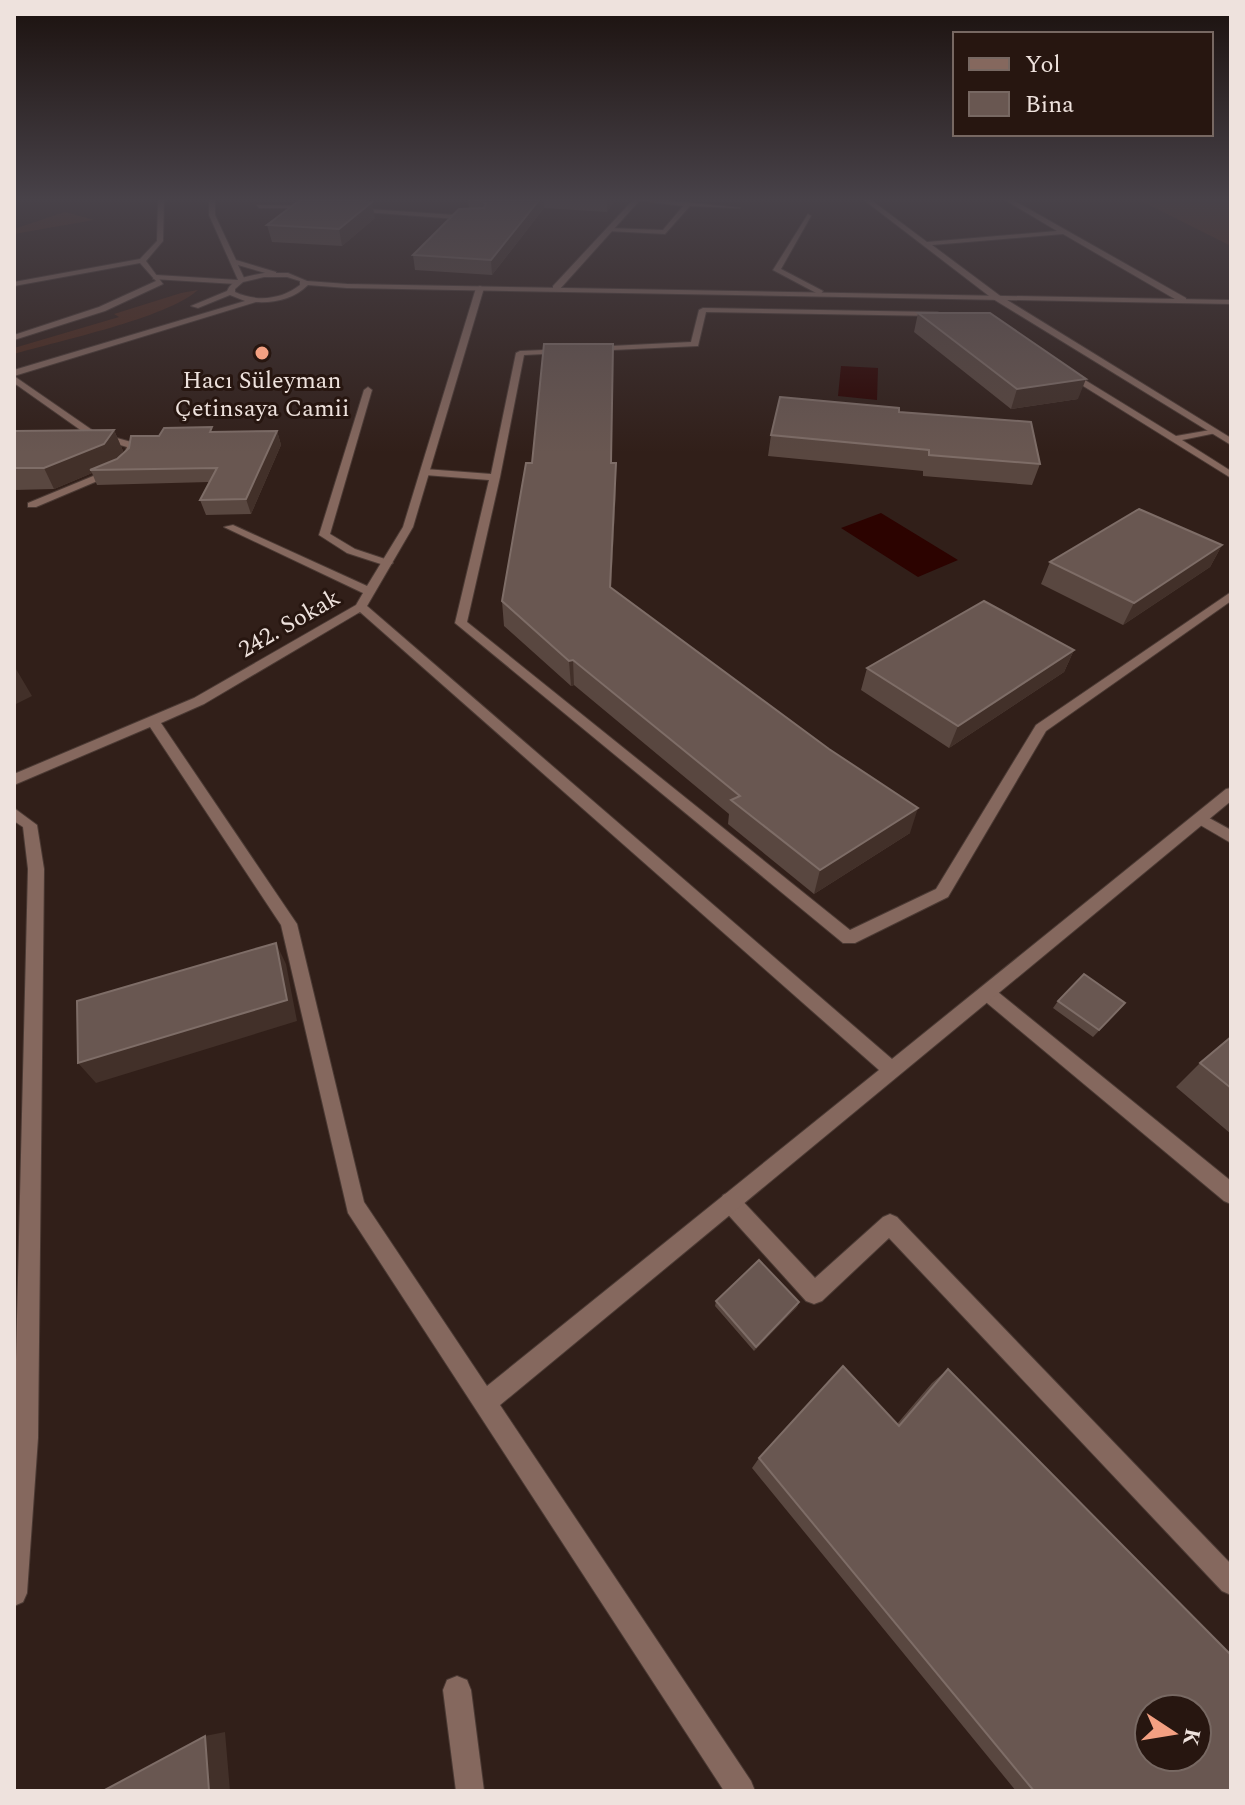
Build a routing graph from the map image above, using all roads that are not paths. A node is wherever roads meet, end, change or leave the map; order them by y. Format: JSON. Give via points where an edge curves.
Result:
{"nodes":[{"id":1,"x":148,"y":284,"type":"edge"},
{"id":2,"x":206,"y":284,"type":"edge"},
{"id":3,"x":241,"y":284,"type":"edge"},
{"id":4,"x":304,"y":284,"type":"edge"},
{"id":5,"x":322,"y":284,"type":"edge"},
{"id":6,"x":559,"y":284,"type":"edge"},
{"id":7,"x":804,"y":284,"type":"edge"},
{"id":8,"x":979,"y":284,"type":"edge"},
{"id":9,"x":1155,"y":284,"type":"edge"},
{"id":10,"x":235,"y":286,"type":"junction"},
{"id":11,"x":347,"y":286,"type":"junction"},
{"id":12,"x":480,"y":288,"type":"junction"},
{"id":13,"x":556,"y":288,"type":"junction"},
{"id":14,"x":297,"y":292,"type":"junction"},
{"id":15,"x":820,"y":293,"type":"junction"},
{"id":16,"x":996,"y":297,"type":"junction"},
{"id":17,"x":255,"y":300,"type":"junction"},
{"id":18,"x":1183,"y":300,"type":"junction"},
{"id":19,"x":1231,"y":302,"type":"edge"},
{"id":20,"x":182,"y":310,"type":"dead end"},
{"id":21,"x":946,"y":314,"type":"edge"},
{"id":22,"x":14,"y":338,"type":"edge"},
{"id":23,"x":75,"y":343,"type":"dead end"},
{"id":24,"x":584,"y":349,"type":"edge"},
{"id":25,"x":568,"y":350,"type":"edge"},
{"id":26,"x":14,"y":362,"type":"edge"},
{"id":27,"x":1053,"y":363,"type":"edge"},
{"id":28,"x":14,"y":373,"type":"edge"},
{"id":29,"x":14,"y":379,"type":"edge"},
{"id":30,"x":368,"y":390,"type":"dead end"},
{"id":31,"x":1213,"y":431,"type":"junction"},
{"id":32,"x":1174,"y":439,"type":"junction"},
{"id":33,"x":1231,"y":442,"type":"edge"},
{"id":34,"x":425,"y":472,"type":"junction"},
{"id":35,"x":1231,"y":475,"type":"edge"},
{"id":36,"x":495,"y":477,"type":"junction"},
{"id":37,"x":32,"y":505,"type":"dead end"},
{"id":38,"x":229,"y":527,"type":"dead end"},
{"id":39,"x":387,"y":563,"type":"junction"},
{"id":40,"x":370,"y":592,"type":"junction"},
{"id":41,"x":1231,"y":596,"type":"edge"},
{"id":42,"x":361,"y":607,"type":"junction"},
{"id":43,"x":152,"y":720,"type":"junction"},
{"id":44,"x":14,"y":780,"type":"edge"},
{"id":45,"x":1231,"y":793,"type":"edge"},
{"id":46,"x":14,"y":813,"type":"edge"},
{"id":47,"x":1200,"y":818,"type":"junction"},
{"id":48,"x":1231,"y":837,"type":"edge"},
{"id":49,"x":987,"y":993,"type":"junction"},
{"id":50,"x":892,"y":1070,"type":"junction"},
{"id":51,"x":1231,"y":1194,"type":"edge"},
{"id":52,"x":730,"y":1202,"type":"junction"},
{"id":53,"x":485,"y":1403,"type":"junction"},
{"id":54,"x":20,"y":1440,"type":"edge"},
{"id":55,"x":1231,"y":1582,"type":"edge"},
{"id":56,"x":14,"y":1593,"type":"edge"},
{"id":57,"x":457,"y":1690,"type":"dead end"},
{"id":58,"x":470,"y":1791,"type":"edge"},
{"id":59,"x":741,"y":1791,"type":"edge"}],
"edges":[{"from":1,"to":22,"type":"street","via":[[102,309]]},
{"from":2,"to":10,"type":"street"},
{"from":3,"to":10,"type":"street"},
{"from":4,"to":14,"type":"street"},
{"from":5,"to":11,"type":"street"},
{"from":6,"to":13,"type":"street"},
{"from":7,"to":15,"type":"street"},
{"from":8,"to":16,"type":"street"},
{"from":9,"to":18,"type":"street"},
{"from":10,"to":17,"type":"street"},
{"from":10,"to":20,"type":"street"},
{"from":11,"to":12,"type":"street"},
{"from":11,"to":14,"type":"street"},
{"from":12,"to":13,"type":"street"},
{"from":12,"to":34,"type":"street","name":"242. Sokak"},
{"from":13,"to":15,"type":"street"},
{"from":14,"to":17,"type":"street"},
{"from":15,"to":16,"type":"street"},
{"from":16,"to":18,"type":"street"},
{"from":16,"to":31,"type":"street"},
{"from":17,"to":28,"type":"street"},
{"from":18,"to":19,"type":"street"},
{"from":21,"to":24,"type":"street","via":[[703,310],[695,344]]},
{"from":23,"to":26,"type":"street"},
{"from":25,"to":36,"type":"street","via":[[520,353]]},
{"from":27,"to":32,"type":"street"},
{"from":29,"to":37,"type":"street","via":[[92,434],[132,445],[128,460],[118,469]]},
{"from":30,"to":39,"type":"street","via":[[324,535]]},
{"from":31,"to":32,"type":"street"},
{"from":31,"to":33,"type":"street"},
{"from":32,"to":35,"type":"street"},
{"from":34,"to":36,"type":"street"},
{"from":34,"to":39,"type":"street","name":"242. Sokak","via":[[408,527]]},
{"from":36,"to":41,"type":"street","via":[[461,623],[849,938],[942,893],[1041,728]]},
{"from":38,"to":40,"type":"street"},
{"from":39,"to":40,"type":"street","name":"242. Sokak"},
{"from":40,"to":42,"type":"street","name":"242. Sokak"},
{"from":42,"to":43,"type":"street","name":"242. Sokak","via":[[199,701]]},
{"from":42,"to":50,"type":"street"},
{"from":43,"to":44,"type":"street","name":"242. Sokak"},
{"from":43,"to":53,"type":"street","via":[[289,924],[355,1206]]},
{"from":45,"to":47,"type":"street"},
{"from":46,"to":54,"type":"street","via":[[30,825],[36,869]]},
{"from":47,"to":48,"type":"street"},
{"from":47,"to":49,"type":"street"},
{"from":49,"to":50,"type":"street"},
{"from":49,"to":51,"type":"street"},
{"from":50,"to":52,"type":"street"},
{"from":52,"to":53,"type":"street"},
{"from":52,"to":55,"type":"street","via":[[814,1293],[890,1224]]},
{"from":53,"to":59,"type":"street"},
{"from":54,"to":56,"type":"street"},
{"from":57,"to":58,"type":"street"}]}
